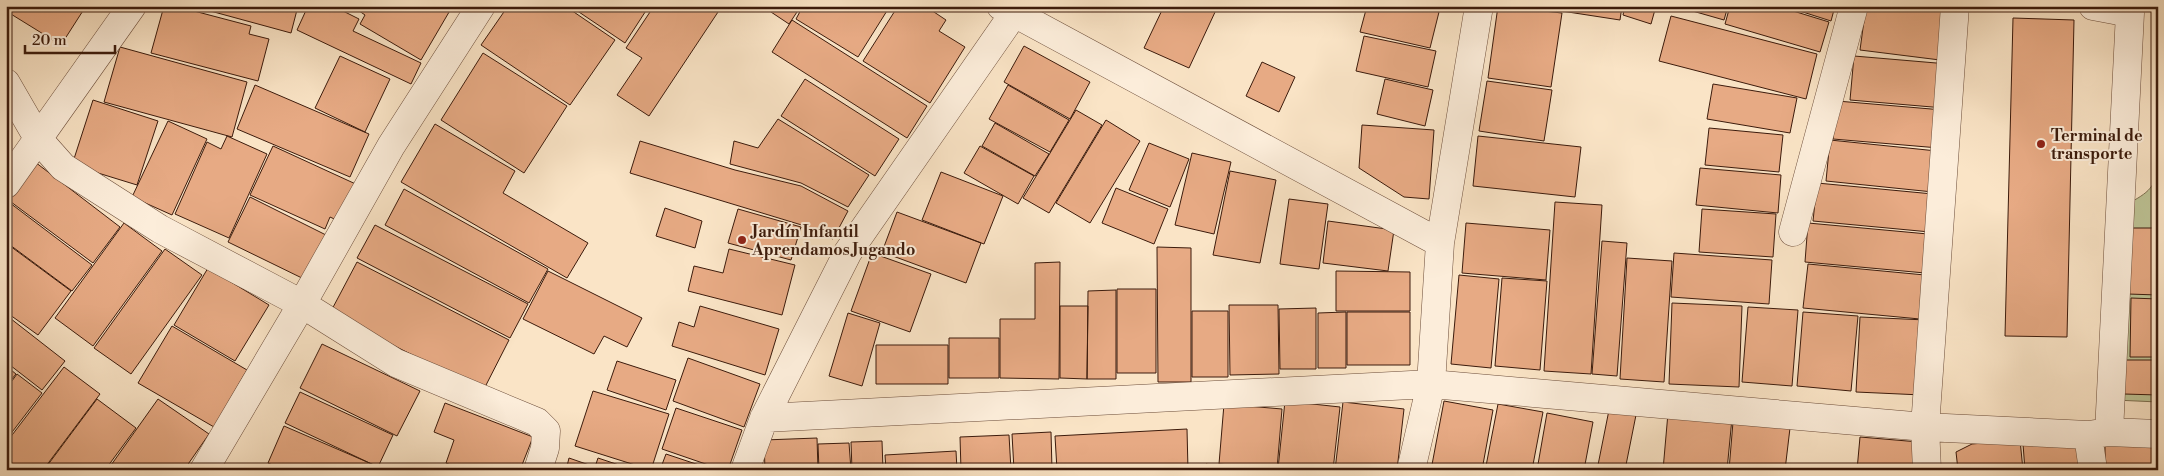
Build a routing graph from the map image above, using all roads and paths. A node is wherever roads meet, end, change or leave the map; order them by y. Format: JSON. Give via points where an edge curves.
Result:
{"nodes":[{"id":1,"x":132,"y":6,"type":"edge"},
{"id":2,"x":481,"y":6,"type":"edge"},
{"id":3,"x":1479,"y":6,"type":"edge"},
{"id":4,"x":1854,"y":6,"type":"edge"},
{"id":5,"x":1955,"y":6,"type":"edge"},
{"id":6,"x":2093,"y":6,"type":"edge"},
{"id":7,"x":1012,"y":9,"type":"edge"},
{"id":8,"x":6,"y":84,"type":"edge"},
{"id":9,"x":39,"y":140,"type":"junction"},
{"id":10,"x":6,"y":184,"type":"edge"},
{"id":11,"x":1792,"y":232,"type":"dead end"},
{"id":12,"x":1440,"y":243,"type":"junction"},
{"id":13,"x":302,"y":304,"type":"junction"},
{"id":14,"x":1431,"y":384,"type":"junction"},
{"id":15,"x":764,"y":418,"type":"junction"},
{"id":16,"x":1925,"y":427,"type":"junction"},
{"id":17,"x":2098,"y":434,"type":"junction"},
{"id":18,"x":2158,"y":434,"type":"edge"},
{"id":19,"x":204,"y":470,"type":"edge"},
{"id":20,"x":538,"y":470,"type":"edge"},
{"id":21,"x":745,"y":470,"type":"edge"},
{"id":22,"x":1411,"y":470,"type":"edge"},
{"id":23,"x":1927,"y":470,"type":"edge"},
{"id":24,"x":2093,"y":470,"type":"edge"}],
"edges":[{"from":1,"to":9,"type":"street"},
{"from":2,"to":13,"type":"street","via":[[391,146]]},
{"from":3,"to":12,"type":"street"},
{"from":4,"to":11,"type":"street"},
{"from":5,"to":16,"type":"street"},
{"from":6,"to":17,"type":"street","via":[[2130,13]]},
{"from":7,"to":12,"type":"street"},
{"from":7,"to":15,"type":"street","via":[[848,252]]},
{"from":8,"to":9,"type":"street"},
{"from":9,"to":10,"type":"street"},
{"from":9,"to":13,"type":"street","via":[[64,168],[160,229]]},
{"from":12,"to":14,"type":"street"},
{"from":13,"to":19,"type":"street"},
{"from":13,"to":20,"type":"street","via":[[396,363],[537,422],[546,432]]},
{"from":14,"to":15,"type":"street"},
{"from":14,"to":16,"type":"street"},
{"from":14,"to":22,"type":"street"},
{"from":15,"to":21,"type":"street"},
{"from":16,"to":17,"type":"street"},
{"from":16,"to":23,"type":"street"},
{"from":17,"to":18,"type":"street"},
{"from":17,"to":24,"type":"street"}]}
